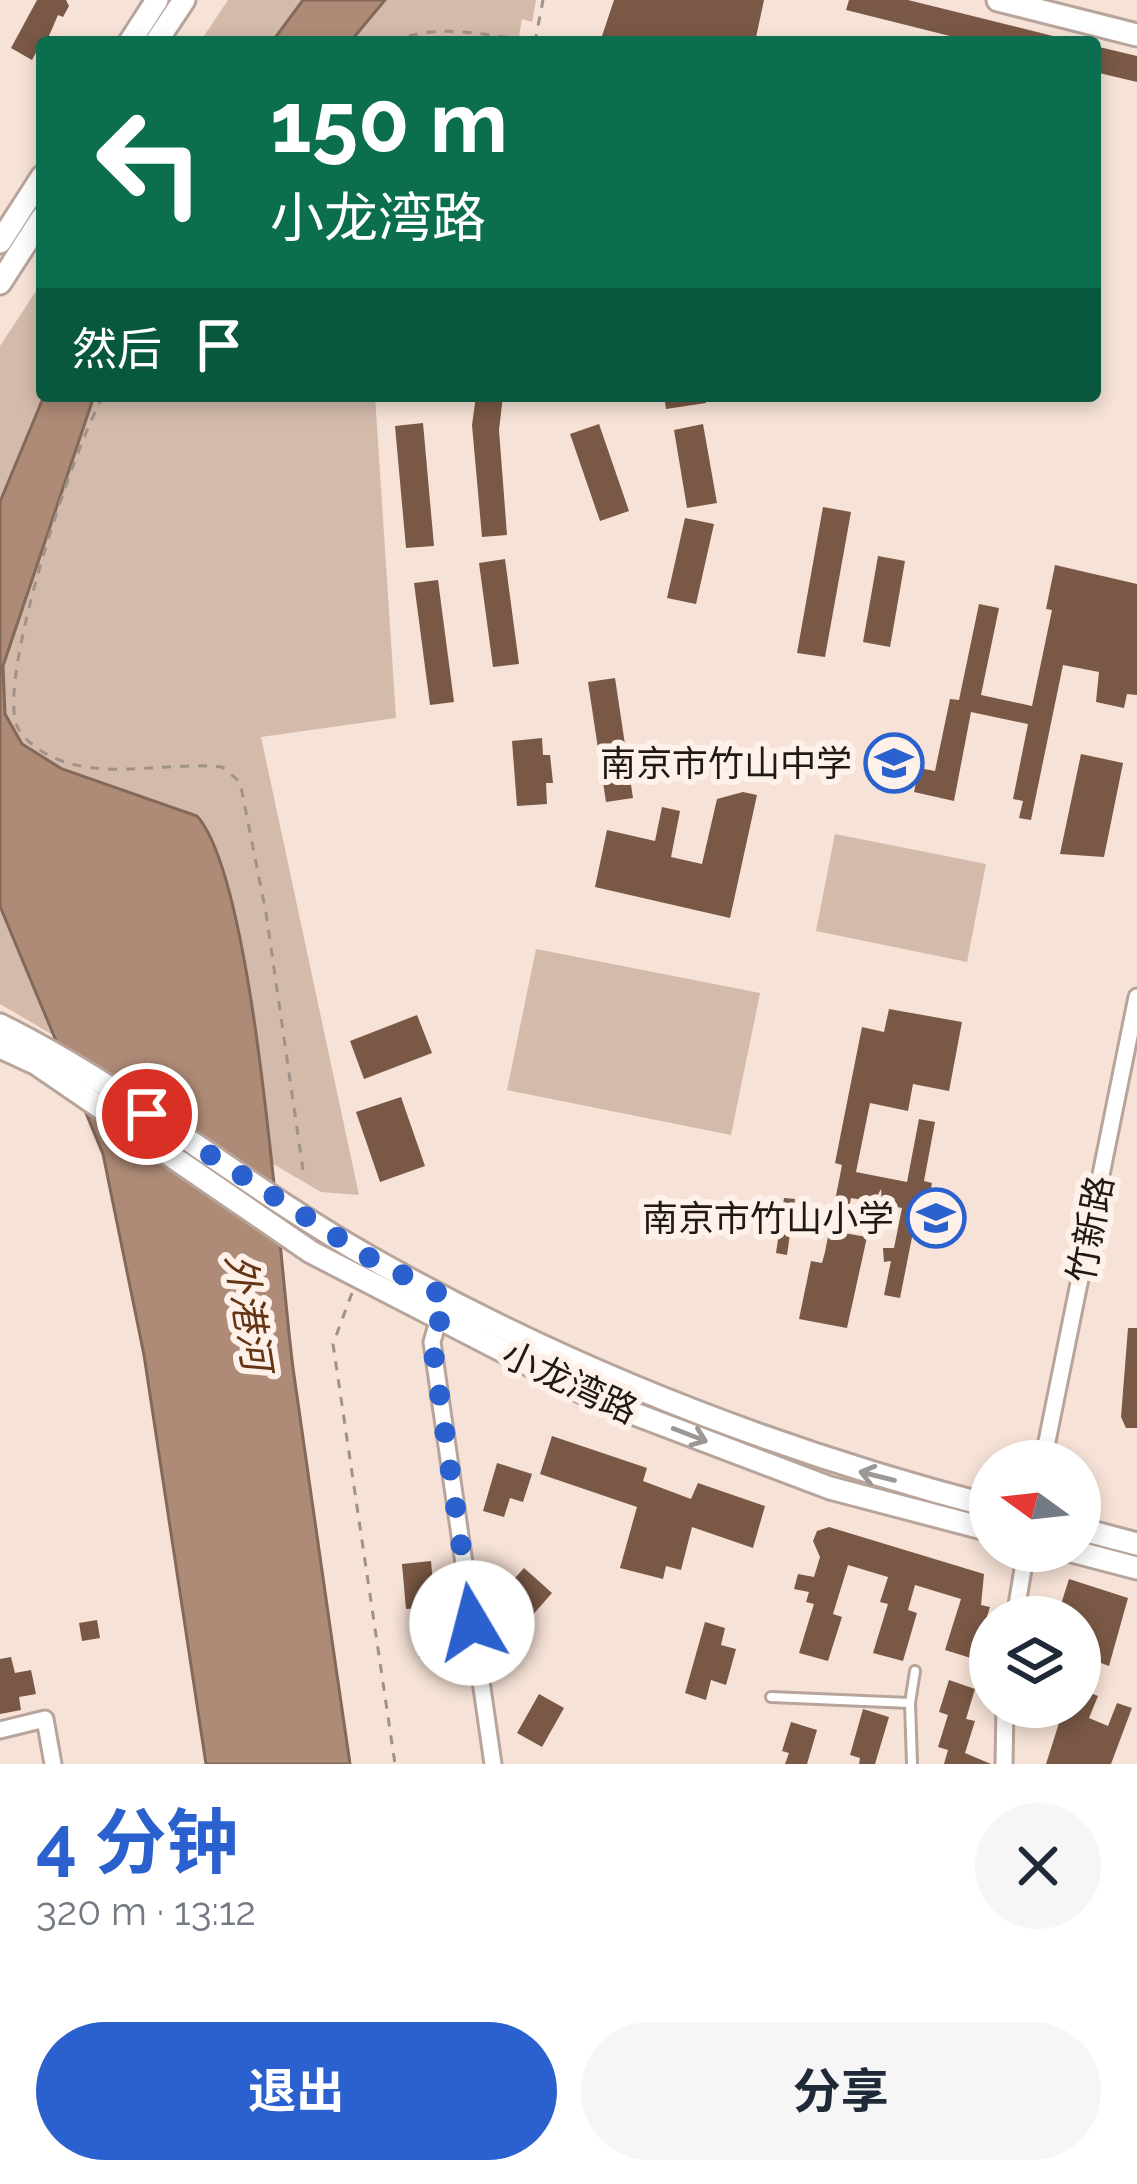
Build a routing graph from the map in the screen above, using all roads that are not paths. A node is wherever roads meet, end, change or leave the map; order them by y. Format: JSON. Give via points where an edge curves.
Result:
{"nodes":[{"id":1,"x":157,"y":0,"type":"edge"},
{"id":2,"x":184,"y":0,"type":"edge"},
{"id":3,"x":998,"y":0,"type":"edge"},
{"id":4,"x":1137,"y":35,"type":"edge"},
{"id":5,"x":134,"y":36,"type":"edge"},
{"id":6,"x":160,"y":36,"type":"edge"},
{"id":7,"x":36,"y":184,"type":"edge"},
{"id":8,"x":9,"y":211,"type":"edge"},
{"id":9,"x":36,"y":227,"type":"edge"},
{"id":10,"x":0,"y":242,"type":"edge"},
{"id":11,"x":0,"y":283,"type":"edge"},
{"id":12,"x":1137,"y":997,"type":"edge"},
{"id":13,"x":0,"y":1025,"type":"edge"},
{"id":14,"x":0,"y":1047,"type":"edge"},
{"id":15,"x":36,"y":1053,"type":"junction"},
{"id":16,"x":443,"y":1308,"type":"junction"},
{"id":17,"x":1047,"y":1440,"type":"edge"},
{"id":18,"x":969,"y":1501,"type":"edge"},
{"id":19,"x":969,"y":1524,"type":"edge"},
{"id":20,"x":1101,"y":1535,"type":"edge"},
{"id":21,"x":1137,"y":1544,"type":"edge"},
{"id":22,"x":1101,"y":1559,"type":"edge"},
{"id":23,"x":1137,"y":1568,"type":"edge"},
{"id":24,"x":916,"y":1671,"type":"dead end"},
{"id":25,"x":771,"y":1697,"type":"dead end"},
{"id":26,"x":910,"y":1702,"type":"junction"},
{"id":27,"x":1005,"y":1728,"type":"edge"},
{"id":28,"x":0,"y":1730,"type":"edge"},
{"id":29,"x":53,"y":1764,"type":"edge"},
{"id":30,"x":493,"y":1764,"type":"edge"},
{"id":31,"x":912,"y":1764,"type":"edge"},
{"id":32,"x":1004,"y":1764,"type":"edge"}],
"edges":[{"from":1,"to":5,"type":"main road"},
{"from":2,"to":6,"type":"main road"},
{"from":3,"to":4,"type":"main road"},
{"from":7,"to":8,"type":"main road"},
{"from":8,"to":10,"type":"main road"},
{"from":9,"to":11,"type":"main road"},
{"from":12,"to":17,"type":"street","name":"竹新路"},
{"from":13,"to":15,"type":"main road","name":"小龙湾路"},
{"from":14,"to":15,"type":"main road","name":"小龙湾路"},
{"from":15,"to":16,"type":"main road","name":"小龙湾路","via":[[310,1252],[363,1267]]},
{"from":18,"to":16,"type":"main road","name":"小龙湾路","one_way":true,"via":[[837,1466]]},
{"from":16,"to":19,"type":"main road","name":"小龙湾路","one_way":true,"via":[[640,1416],[830,1488]]},
{"from":16,"to":30,"type":"street","via":[[432,1342]]},
{"from":20,"to":21,"type":"main road"},
{"from":22,"to":23,"type":"main road"},
{"from":24,"to":26,"type":"lane"},
{"from":25,"to":26,"type":"lane"},
{"from":26,"to":31,"type":"lane"},
{"from":27,"to":32,"type":"street"},
{"from":28,"to":29,"type":"street","via":[[45,1719]]}]}
